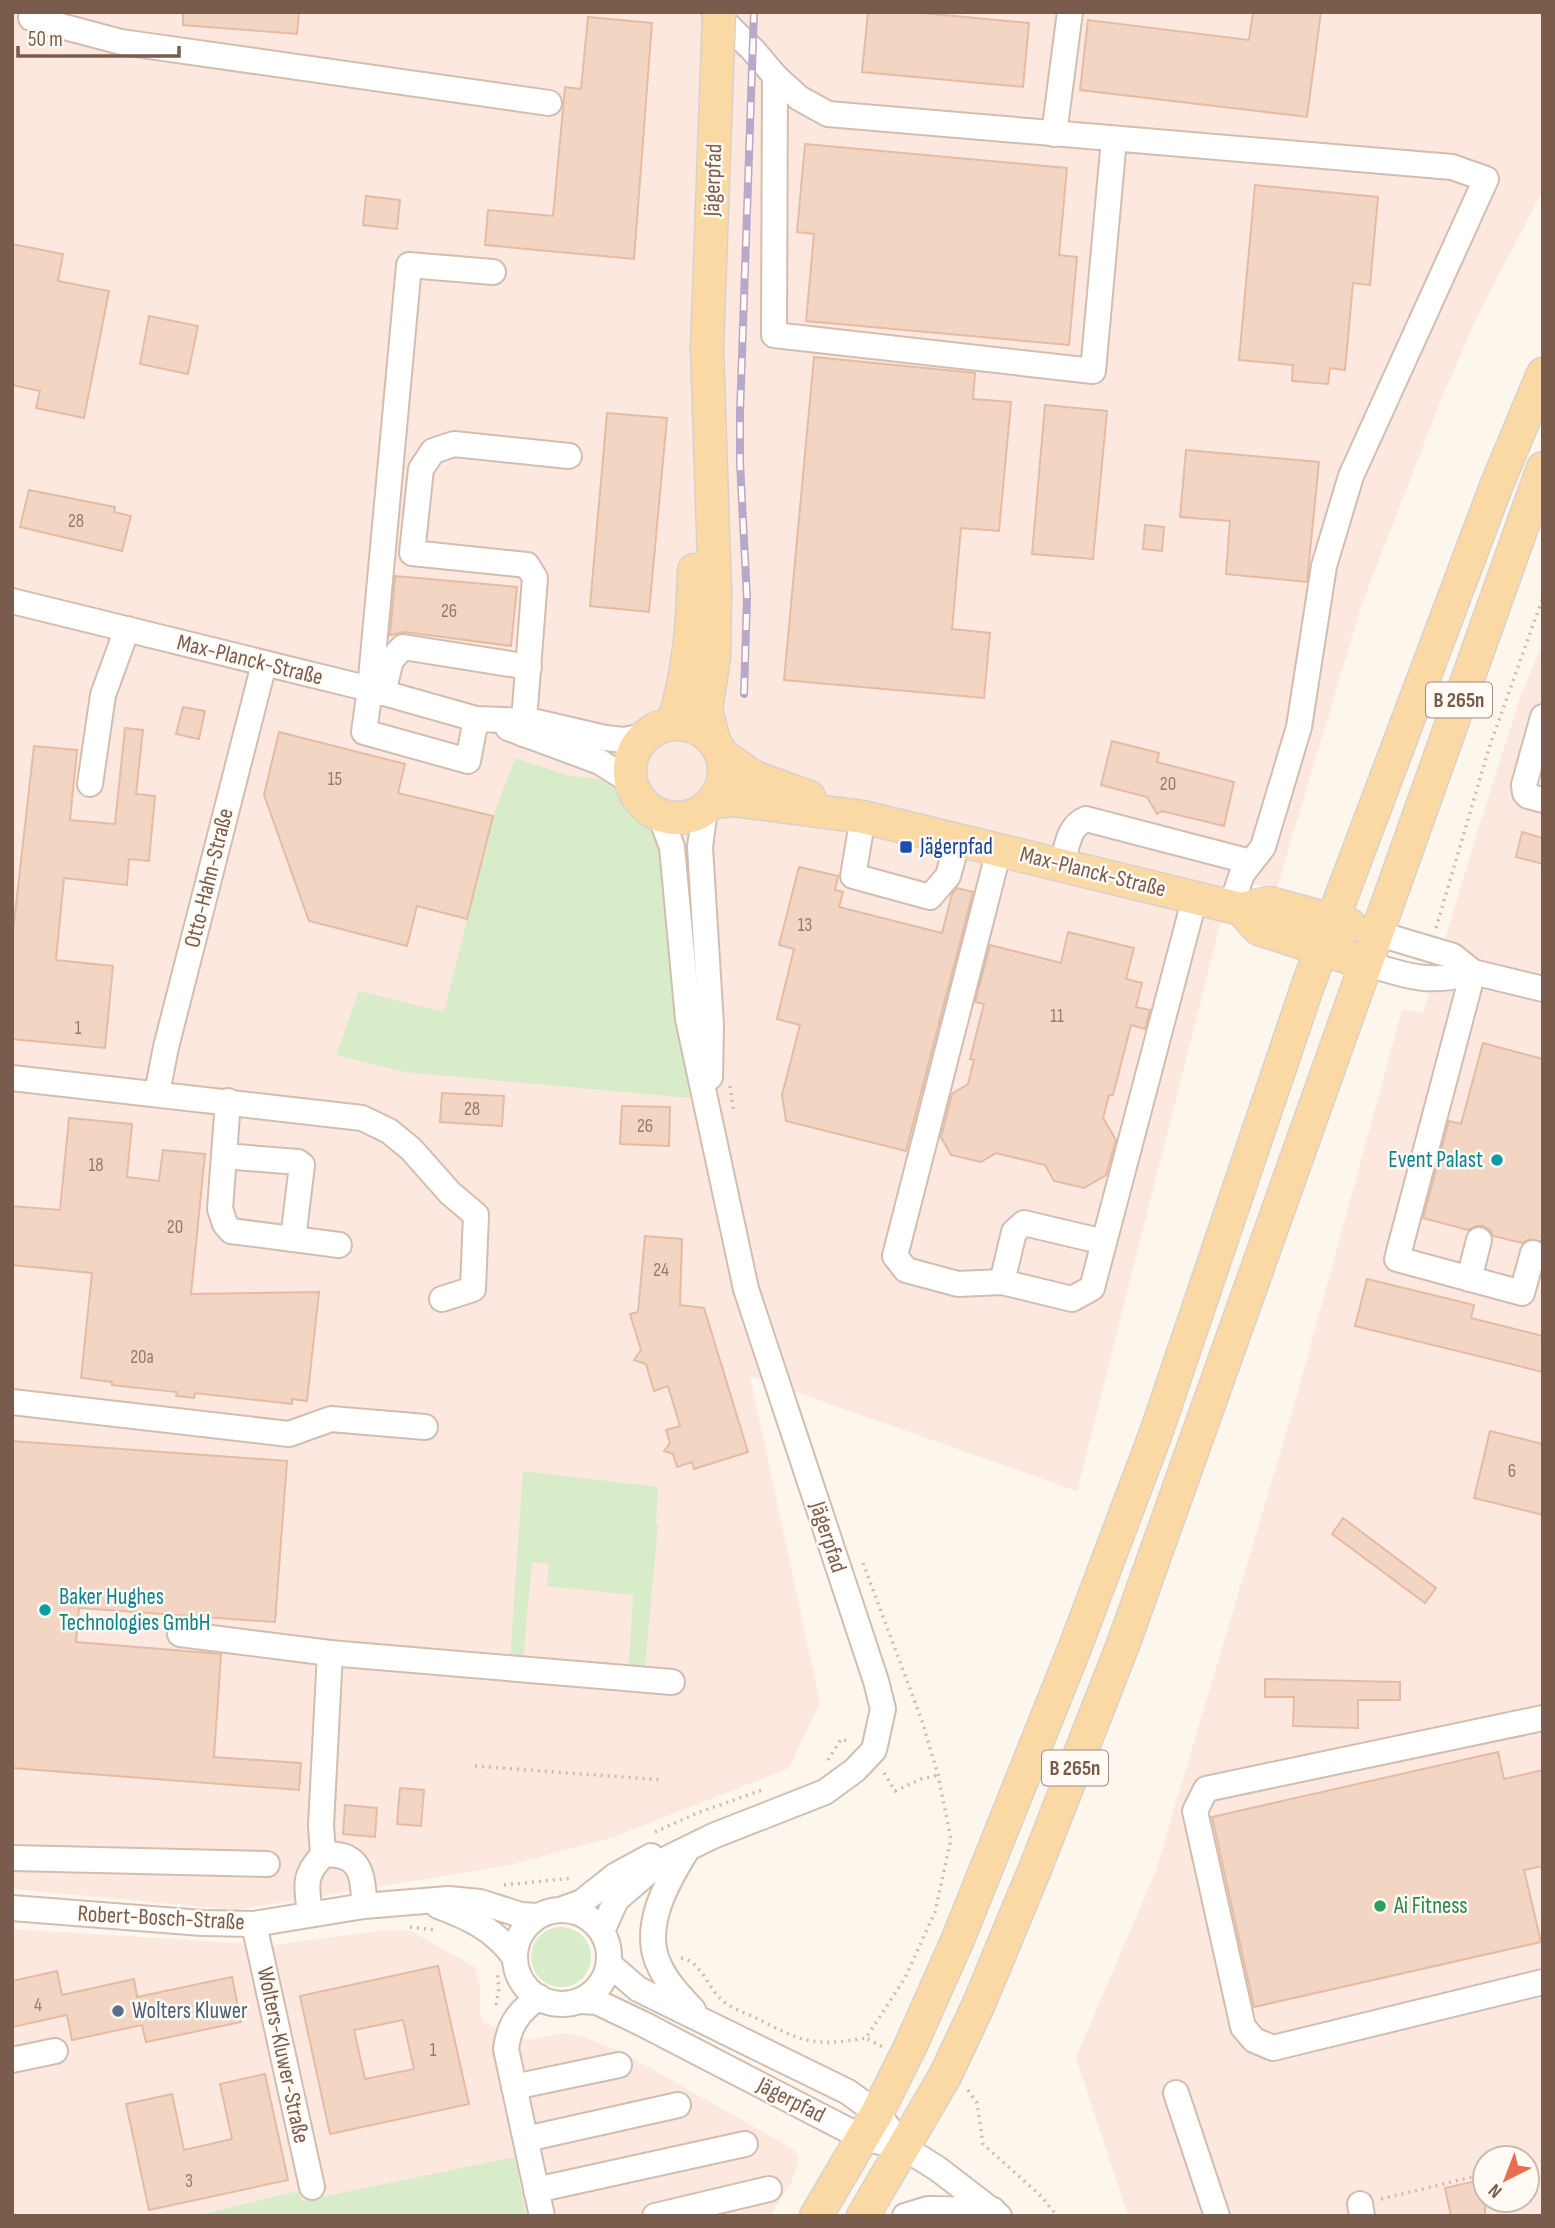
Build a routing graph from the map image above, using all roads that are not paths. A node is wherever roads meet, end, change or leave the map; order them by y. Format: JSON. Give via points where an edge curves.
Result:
{"nodes":[{"id":1,"x":716,"y":12,"type":"edge"},
{"id":2,"x":1070,"y":12,"type":"edge"},
{"id":3,"x":25,"y":15,"type":"edge"},
{"id":4,"x":775,"y":76,"type":"junction"},
{"id":5,"x":549,"y":103,"type":"dead end"},
{"id":6,"x":1054,"y":134,"type":"junction"},
{"id":7,"x":1114,"y":139,"type":"junction"},
{"id":8,"x":493,"y":272,"type":"dead end"},
{"id":9,"x":707,"y":348,"type":"junction"},
{"id":10,"x":1543,"y":374,"type":"edge"},
{"id":11,"x":569,"y":456,"type":"dead end"},
{"id":12,"x":1543,"y":468,"type":"edge"},
{"id":13,"x":12,"y":601,"type":"edge"},
{"id":14,"x":127,"y":629,"type":"junction"},
{"id":15,"x":264,"y":664,"type":"junction"},
{"id":16,"x":529,"y":667,"type":"junction"},
{"id":17,"x":377,"y":691,"type":"junction"},
{"id":18,"x":1543,"y":717,"type":"edge"},
{"id":19,"x":482,"y":720,"type":"junction"},
{"id":20,"x":673,"y":723,"type":"junction"},
{"id":21,"x":524,"y":727,"type":"junction"},
{"id":22,"x":644,"y":736,"type":"junction"},
{"id":23,"x":718,"y":747,"type":"junction"},
{"id":24,"x":630,"y":780,"type":"junction"},
{"id":25,"x":90,"y":784,"type":"dead end"},
{"id":26,"x":1543,"y":800,"type":"edge"},
{"id":27,"x":709,"y":805,"type":"junction"},
{"id":28,"x":660,"y":815,"type":"junction"},
{"id":29,"x":863,"y":817,"type":"junction"},
{"id":30,"x":958,"y":840,"type":"junction"},
{"id":31,"x":999,"y":850,"type":"junction"},
{"id":32,"x":1251,"y":862,"type":"junction"},
{"id":33,"x":1062,"y":865,"type":"junction"},
{"id":34,"x":1195,"y":897,"type":"junction"},
{"id":35,"x":1236,"y":907,"type":"junction"},
{"id":36,"x":1376,"y":933,"type":"junction"},
{"id":37,"x":1326,"y":935,"type":"junction"},
{"id":38,"x":1365,"y":963,"type":"junction"},
{"id":39,"x":1473,"y":972,"type":"junction"},
{"id":40,"x":1543,"y":989,"type":"edge"},
{"id":41,"x":12,"y":1078,"type":"edge"},
{"id":42,"x":157,"y":1093,"type":"junction"},
{"id":43,"x":228,"y":1101,"type":"junction"},
{"id":44,"x":709,"y":1120,"type":"junction"},
{"id":45,"x":224,"y":1156,"type":"junction"},
{"id":46,"x":293,"y":1239,"type":"junction"},
{"id":47,"x":1479,"y":1240,"type":"dead end"},
{"id":48,"x":1104,"y":1242,"type":"junction"},
{"id":49,"x":339,"y":1245,"type":"dead end"},
{"id":50,"x":1533,"y":1253,"type":"dead end"},
{"id":51,"x":1469,"y":1279,"type":"junction"},
{"id":52,"x":1002,"y":1282,"type":"junction"},
{"id":53,"x":442,"y":1299,"type":"dead end"},
{"id":54,"x":12,"y":1402,"type":"edge"},
{"id":55,"x":425,"y":1427,"type":"dead end"},
{"id":56,"x":180,"y":1634,"type":"dead end"},
{"id":57,"x":330,"y":1653,"type":"junction"},
{"id":58,"x":671,"y":1682,"type":"dead end"},
{"id":59,"x":1540,"y":1718,"type":"edge"},
{"id":60,"x":689,"y":1847,"type":"junction"},
{"id":61,"x":323,"y":1855,"type":"junction"},
{"id":62,"x":12,"y":1858,"type":"edge"},
{"id":63,"x":267,"y":1864,"type":"dead end"},
{"id":64,"x":427,"y":1903,"type":"junction"},
{"id":65,"x":364,"y":1906,"type":"junction"},
{"id":66,"x":12,"y":1908,"type":"edge"},
{"id":67,"x":563,"y":1909,"type":"junction"},
{"id":68,"x":310,"y":1914,"type":"junction"},
{"id":69,"x":538,"y":1916,"type":"junction"},
{"id":70,"x":254,"y":1924,"type":"junction"},
{"id":71,"x":602,"y":1931,"type":"junction"},
{"id":72,"x":506,"y":1961,"type":"junction"},
{"id":73,"x":609,"y":1964,"type":"junction"},
{"id":74,"x":1543,"y":1982,"type":"edge"},
{"id":75,"x":538,"y":1997,"type":"junction"},
{"id":76,"x":580,"y":2001,"type":"junction"},
{"id":77,"x":702,"y":2021,"type":"junction"},
{"id":78,"x":55,"y":2051,"type":"dead end"},
{"id":79,"x":12,"y":2060,"type":"edge"},
{"id":80,"x":619,"y":2065,"type":"dead end"},
{"id":81,"x":514,"y":2087,"type":"junction"},
{"id":82,"x":1176,"y":2093,"type":"dead end"},
{"id":83,"x":678,"y":2105,"type":"dead end"},
{"id":84,"x":870,"y":2126,"type":"junction"},
{"id":85,"x":526,"y":2139,"type":"junction"},
{"id":86,"x":745,"y":2144,"type":"dead end"},
{"id":87,"x":903,"y":2147,"type":"junction"},
{"id":88,"x":312,"y":2187,"type":"dead end"},
{"id":89,"x":769,"y":2189,"type":"dead end"},
{"id":90,"x":537,"y":2190,"type":"junction"},
{"id":91,"x":996,"y":2213,"type":"edge"},
{"id":92,"x":542,"y":2216,"type":"edge"},
{"id":93,"x":655,"y":2216,"type":"edge"},
{"id":94,"x":816,"y":2216,"type":"edge"},
{"id":95,"x":863,"y":2216,"type":"edge"},
{"id":96,"x":905,"y":2216,"type":"edge"},
{"id":97,"x":1217,"y":2216,"type":"edge"}],
"edges":[{"from":1,"to":4,"type":"street"},
{"from":1,"to":9,"type":"main road","name":"Jägerpfad","bridge":true},
{"from":2,"to":6,"type":"street"},
{"from":3,"to":5,"type":"street","via":[[121,42]]},
{"from":4,"to":6,"type":"street","via":[[828,114]]},
{"from":4,"to":7,"type":"street","via":[[774,335],[1093,371]]},
{"from":6,"to":7,"type":"street"},
{"from":7,"to":32,"type":"street","via":[[1452,167],[1486,179],[1352,476],[1324,566],[1299,727],[1263,847]]},
{"from":8,"to":17,"type":"street","via":[[410,265]]},
{"from":9,"to":20,"type":"main road","name":"Jägerpfad","via":[[697,453],[693,604],[683,692]]},
{"from":9,"to":23,"type":"main road","name":"Jägerpfad","via":[[715,592],[714,657],[706,710]]},
{"from":10,"to":37,"type":"main road","number":"B 265n","via":[[1496,484]]},
{"from":11,"to":16,"type":"street","via":[[454,444],[433,451],[421,469],[412,553],[527,565],[535,578]]},
{"from":12,"to":36,"type":"main road","number":"B 265n"},
{"from":13,"to":14,"type":"street","name":"Max-Planck-Straße"},
{"from":14,"to":15,"type":"street","name":"Max-Planck-Straße"},
{"from":14,"to":25,"type":"street","via":[[103,695]]},
{"from":15,"to":17,"type":"street","name":"Max-Planck-Straße"},
{"from":15,"to":42,"type":"street","name":"Otto-Hahn-Straße"},
{"from":16,"to":17,"type":"street","via":[[403,647],[391,660]]},
{"from":16,"to":21,"type":"street"},
{"from":17,"to":19,"type":"street","name":"Max-Planck-Straße"},
{"from":17,"to":19,"type":"street","via":[[364,732],[468,761]]},
{"from":18,"to":26,"type":"street","via":[[1524,785],[1528,796]]},
{"from":19,"to":21,"type":"street","name":"Max-Planck-Straße"},
{"from":20,"to":22,"type":"main road"},
{"from":20,"to":23,"type":"main road","via":[[702,730]]},
{"from":21,"to":22,"type":"street","name":"Max-Planck-Straße","via":[[624,740]]},
{"from":21,"to":24,"type":"street","name":"Max-Planck-Straße"},
{"from":22,"to":24,"type":"main road","via":[[629,764]]},
{"from":23,"to":27,"type":"main road","via":[[724,771],[722,787]]},
{"from":23,"to":29,"type":"main road","name":"Max-Planck-Straße","via":[[754,777]]},
{"from":24,"to":28,"type":"main road","via":[[646,807]]},
{"from":27,"to":28,"type":"main road","via":[[683,817]]},
{"from":27,"to":29,"type":"main road","name":"Max-Planck-Straße","via":[[734,800]]},
{"from":27,"to":44,"type":"street","via":[[700,847],[711,1025]]},
{"from":28,"to":44,"type":"street","via":[[672,847],[688,1019]]},
{"from":29,"to":30,"type":"main road","name":"Max-Planck-Straße"},
{"from":29,"to":30,"type":"street","via":[[853,876],[930,897],[948,876]]},
{"from":30,"to":31,"type":"main road","name":"Max-Planck-Straße"},
{"from":31,"to":33,"type":"main road","name":"Max-Planck-Straße"},
{"from":31,"to":52,"type":"street","via":[[895,1255],[906,1270],[958,1284]]},
{"from":32,"to":33,"type":"street","via":[[1086,819],[1070,832]]},
{"from":32,"to":35,"type":"street","via":[[1242,874]]},
{"from":33,"to":34,"type":"main road","name":"Max-Planck-Straße"},
{"from":34,"to":35,"type":"main road","name":"Max-Planck-Straße"},
{"from":34,"to":48,"type":"street"},
{"from":35,"to":37,"type":"main road","name":"Max-Planck-Straße","via":[[1269,903]]},
{"from":36,"to":37,"type":"main road","name":"Max-Planck-Straße"},
{"from":36,"to":38,"type":"main road","number":"B 265n"},
{"from":36,"to":39,"type":"street","name":"Max-Planck-Straße","via":[[1453,956]]},
{"from":37,"to":38,"type":"main road","name":"Max-Planck-Straße"},
{"from":37,"to":84,"type":"main road","number":"B 265n","via":[[1103,1575],[967,1916]]},
{"from":38,"to":39,"type":"street","name":"Max-Planck-Straße","via":[[1428,979],[1451,979]]},
{"from":38,"to":87,"type":"main road","number":"B 265n","via":[[1124,1642],[1031,1881],[945,2076]]},
{"from":39,"to":40,"type":"street","name":"Max-Planck-Straße"},
{"from":39,"to":51,"type":"street","via":[[1396,1259]]},
{"from":41,"to":42,"type":"street"},
{"from":42,"to":43,"type":"street"},
{"from":43,"to":45,"type":"street"},
{"from":43,"to":53,"type":"street","via":[[362,1118],[411,1149],[476,1215],[473,1289]]},
{"from":44,"to":60,"type":"street","name":"Jägerpfad","via":[[746,1289],[883,1709],[874,1749],[825,1792]]},
{"from":45,"to":46,"type":"street","via":[[220,1209],[225,1224],[231,1231]]},
{"from":45,"to":46,"type":"street","via":[[302,1165]]},
{"from":46,"to":49,"type":"street"},
{"from":47,"to":51,"type":"street"},
{"from":48,"to":52,"type":"street","via":[[1091,1288],[1072,1299]]},
{"from":48,"to":52,"type":"street","via":[[1024,1223],[1014,1232]]},
{"from":50,"to":51,"type":"street","via":[[1522,1293]]},
{"from":54,"to":55,"type":"street","via":[[289,1434],[331,1419]]},
{"from":56,"to":57,"type":"street"},
{"from":57,"to":58,"type":"street"},
{"from":57,"to":61,"type":"street"},
{"from":59,"to":74,"type":"street","via":[[1206,1790],[1195,1811],[1242,2027],[1254,2040],[1273,2048]]},
{"from":60,"to":67,"type":"street","via":[[662,1851],[633,1865],[582,1902]]},
{"from":60,"to":71,"type":"street","via":[[660,1862],[616,1900]]},
{"from":60,"to":77,"type":"street","via":[[666,1883],[656,1913],[653,1944],[658,1965]]},
{"from":61,"to":65,"type":"street","via":[[339,1853],[352,1860],[360,1871]]},
{"from":61,"to":68,"type":"street","via":[[311,1868],[307,1883]]},
{"from":62,"to":63,"type":"street"},
{"from":64,"to":65,"type":"street","name":"Robert-Bosch-Straße"},
{"from":64,"to":69,"type":"street","name":"Robert-Bosch-Straße","via":[[448,1899],[480,1902]]},
{"from":64,"to":72,"type":"street","name":"Robert-Bosch-Straße","via":[[486,1927],[504,1942]]},
{"from":65,"to":68,"type":"street","name":"Robert-Bosch-Straße"},
{"from":66,"to":70,"type":"street","name":"Robert-Bosch-Straße"},
{"from":67,"to":69,"type":"street"},
{"from":67,"to":71,"type":"street","via":[[578,1912]]},
{"from":68,"to":70,"type":"street","name":"Robert-Bosch-Straße"},
{"from":69,"to":72,"type":"street"},
{"from":70,"to":88,"type":"street","name":"Wolters-Kluwer-Straße"},
{"from":71,"to":73,"type":"street"},
{"from":72,"to":75,"type":"street"},
{"from":73,"to":76,"type":"street","via":[[594,1992]]},
{"from":73,"to":77,"type":"street","via":[[638,1989]]},
{"from":75,"to":76,"type":"street","via":[[556,2004]]},
{"from":75,"to":81,"type":"street","via":[[508,2032],[506,2049]]},
{"from":76,"to":84,"type":"street","name":"Jägerpfad","via":[[597,2002]]},
{"from":77,"to":84,"type":"street","via":[[848,2092]]},
{"from":78,"to":79,"type":"street"},
{"from":80,"to":81,"type":"street"},
{"from":81,"to":85,"type":"street"},
{"from":82,"to":97,"type":"street"},
{"from":83,"to":85,"type":"street"},
{"from":84,"to":87,"type":"street"},
{"from":84,"to":94,"type":"main road","number":"B 265n"},
{"from":85,"to":90,"type":"street"},
{"from":86,"to":90,"type":"street"},
{"from":87,"to":91,"type":"street"},
{"from":87,"to":95,"type":"main road","number":"B 265n"},
{"from":89,"to":93,"type":"street"},
{"from":90,"to":92,"type":"street"},
{"from":91,"to":96,"type":"street","via":[[928,2209]]}]}
